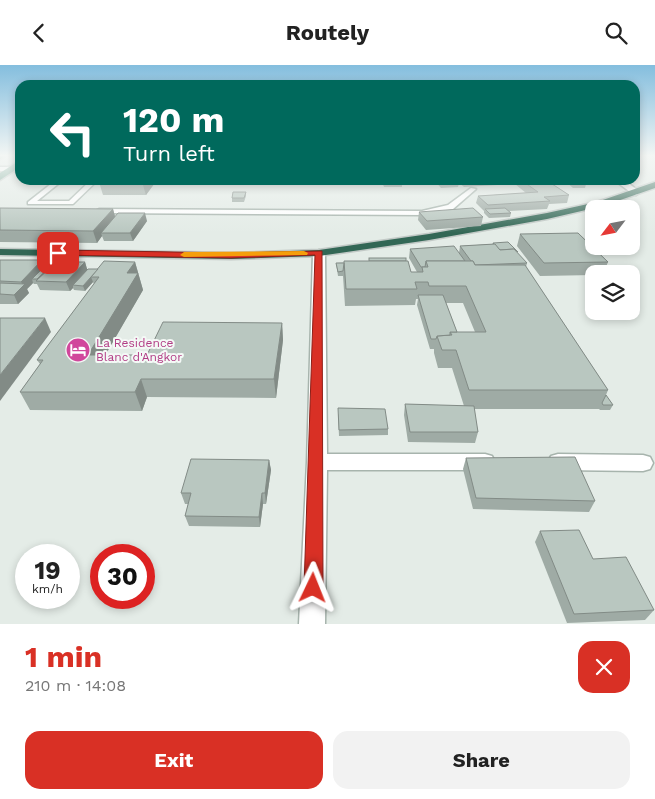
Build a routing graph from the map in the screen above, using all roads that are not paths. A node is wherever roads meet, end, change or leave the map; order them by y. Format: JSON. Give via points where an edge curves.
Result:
{"nodes":[{"id":1,"x":53,"y":185,"type":"edge"},
{"id":2,"x":90,"y":185,"type":"edge"},
{"id":3,"x":626,"y":185,"type":"edge"},
{"id":4,"x":655,"y":185,"type":"edge"},
{"id":5,"x":473,"y":189,"type":"dead end"},
{"id":6,"x":636,"y":192,"type":"junction"},
{"id":7,"x":20,"y":209,"type":"edge"},
{"id":8,"x":80,"y":211,"type":"edge"},
{"id":9,"x":90,"y":211,"type":"edge"},
{"id":10,"x":0,"y":252,"type":"edge"},
{"id":11,"x":319,"y":253,"type":"junction"},
{"id":12,"x":317,"y":462,"type":"junction"},
{"id":13,"x":505,"y":462,"type":"edge"},
{"id":14,"x":544,"y":462,"type":"edge"},
{"id":15,"x":643,"y":463,"type":"dead end"},
{"id":16,"x":312,"y":624,"type":"edge"}],
"edges":[{"from":1,"to":2,"type":"lane","via":[[30,203],[71,203]]},
{"from":3,"to":6,"type":"street"},
{"from":4,"to":6,"type":"highway"},
{"from":5,"to":9,"type":"lane","via":[[450,207],[422,213]]},
{"from":6,"to":11,"type":"highway","via":[[548,216]]},
{"from":7,"to":8,"type":"lane"},
{"from":10,"to":11,"type":"highway","via":[[231,256]]},
{"from":11,"to":12,"type":"street"},
{"from":12,"to":13,"type":"street"},
{"from":12,"to":16,"type":"street"},
{"from":14,"to":15,"type":"street"}]}
